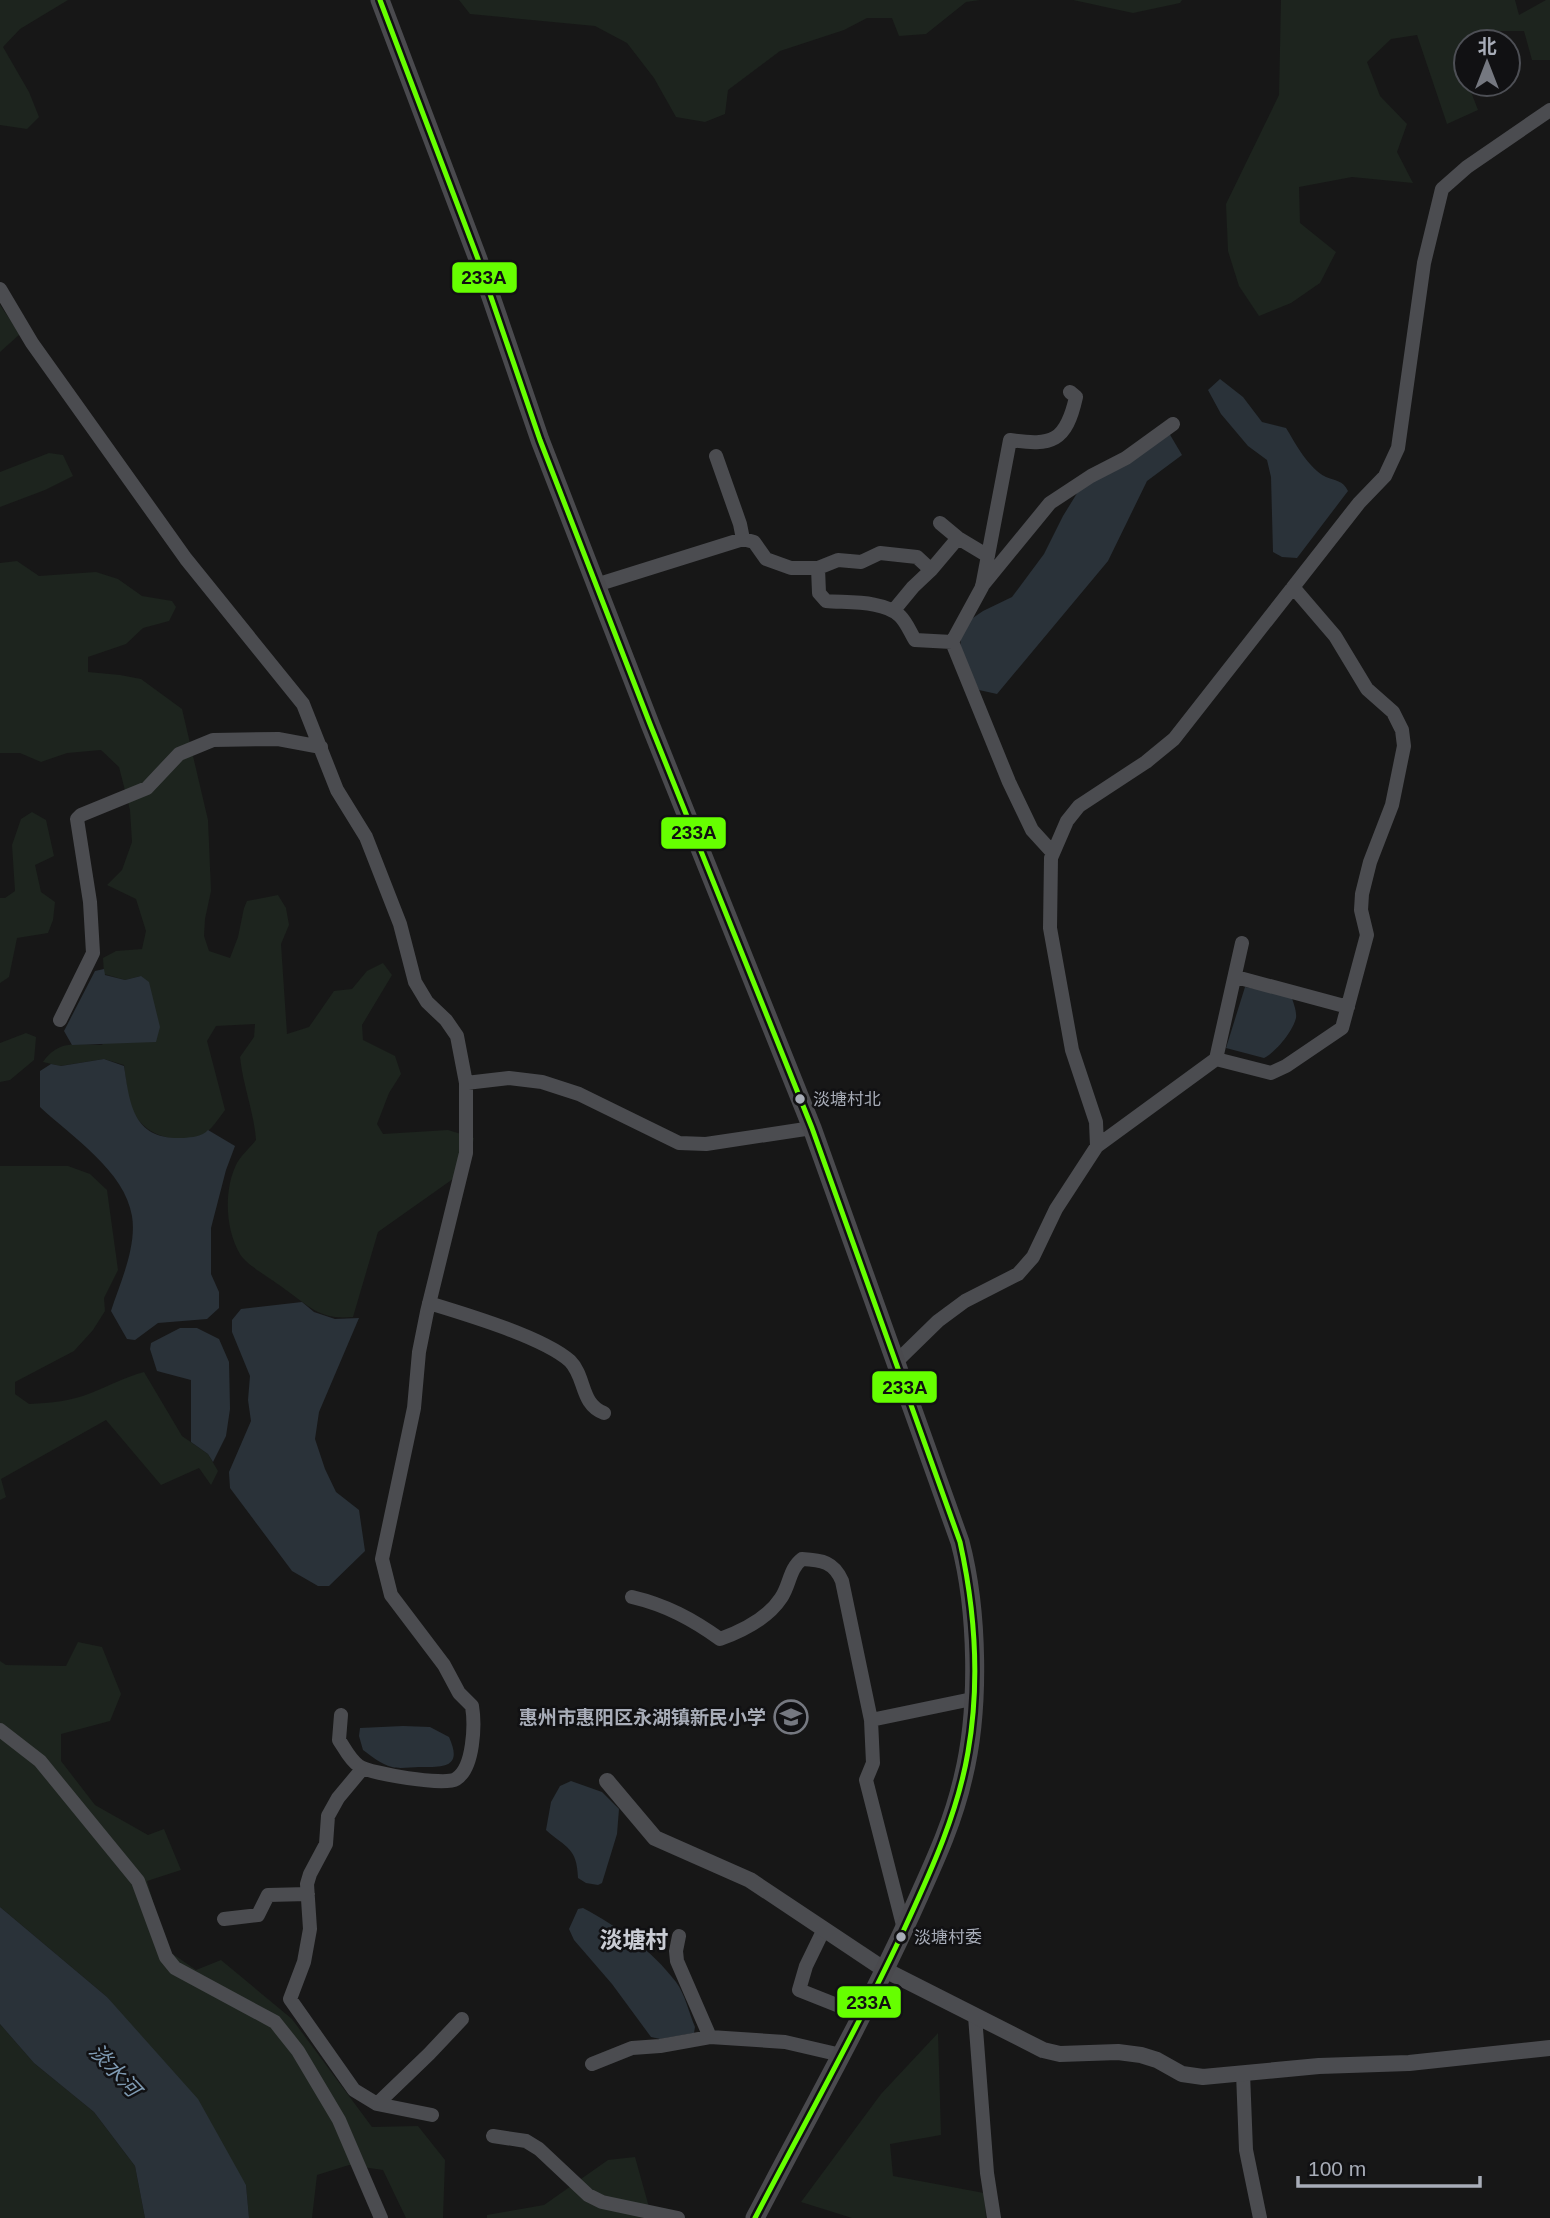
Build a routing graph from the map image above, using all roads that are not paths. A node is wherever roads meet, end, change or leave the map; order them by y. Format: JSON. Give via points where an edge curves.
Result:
{"nodes":[{"id":1,"x":380,"y":0,"type":"edge"},
{"id":2,"x":1550,"y":110,"type":"edge"},
{"id":3,"x":0,"y":289,"type":"edge"},
{"id":4,"x":1070,"y":392,"type":"dead end"},
{"id":5,"x":1173,"y":424,"type":"dead end"},
{"id":6,"x":716,"y":456,"type":"dead end"},
{"id":7,"x":940,"y":523,"type":"dead end"},
{"id":8,"x":958,"y":538,"type":"junction"},
{"id":9,"x":743,"y":539,"type":"junction"},
{"id":10,"x":988,"y":556,"type":"junction"},
{"id":11,"x":818,"y":568,"type":"junction"},
{"id":12,"x":931,"y":570,"type":"junction"},
{"id":13,"x":596,"y":585,"type":"junction"},
{"id":14,"x":982,"y":587,"type":"junction"},
{"id":15,"x":1293,"y":587,"type":"junction"},
{"id":16,"x":894,"y":610,"type":"junction"},
{"id":17,"x":952,"y":642,"type":"junction"},
{"id":18,"x":321,"y":747,"type":"junction"},
{"id":19,"x":1053,"y":853,"type":"junction"},
{"id":20,"x":1242,"y":943,"type":"dead end"},
{"id":21,"x":1236,"y":977,"type":"junction"},
{"id":22,"x":1348,"y":1007,"type":"junction"},
{"id":23,"x":60,"y":1020,"type":"dead end"},
{"id":24,"x":1216,"y":1059,"type":"junction"},
{"id":25,"x":466,"y":1083,"type":"junction"},
{"id":26,"x":812,"y":1128,"type":"junction"},
{"id":27,"x":1097,"y":1146,"type":"junction"},
{"id":28,"x":429,"y":1303,"type":"junction"},
{"id":29,"x":896,"y":1362,"type":"junction"},
{"id":30,"x":604,"y":1413,"type":"dead end"},
{"id":31,"x":632,"y":1597,"type":"dead end"},
{"id":32,"x":972,"y":1699,"type":"junction"},
{"id":33,"x":341,"y":1714,"type":"dead end"},
{"id":34,"x":871,"y":1720,"type":"junction"},
{"id":35,"x":0,"y":1730,"type":"edge"},
{"id":36,"x":363,"y":1768,"type":"junction"},
{"id":37,"x":607,"y":1782,"type":"dead end"},
{"id":38,"x":307,"y":1894,"type":"junction"},
{"id":39,"x":224,"y":1919,"type":"dead end"},
{"id":40,"x":904,"y":1928,"type":"junction"},
{"id":41,"x":824,"y":1929,"type":"junction"},
{"id":42,"x":679,"y":1936,"type":"dead end"},
{"id":43,"x":886,"y":1970,"type":"junction"},
{"id":44,"x":862,"y":2015,"type":"junction"},
{"id":45,"x":975,"y":2016,"type":"junction"},
{"id":46,"x":462,"y":2019,"type":"dead end"},
{"id":47,"x":710,"y":2036,"type":"junction"},
{"id":48,"x":1550,"y":2048,"type":"edge"},
{"id":49,"x":841,"y":2055,"type":"junction"},
{"id":50,"x":592,"y":2064,"type":"dead end"},
{"id":51,"x":1243,"y":2073,"type":"junction"},
{"id":52,"x":377,"y":2104,"type":"junction"},
{"id":53,"x":432,"y":2115,"type":"dead end"},
{"id":54,"x":493,"y":2136,"type":"dead end"},
{"id":55,"x":381,"y":2218,"type":"edge"},
{"id":56,"x":678,"y":2218,"type":"edge"},
{"id":57,"x":755,"y":2218,"type":"edge"},
{"id":58,"x":993,"y":2218,"type":"edge"},
{"id":59,"x":1260,"y":2218,"type":"edge"}],
"edges":[{"from":1,"to":13,"type":"main road"},
{"from":2,"to":15,"type":"street","via":[[1442,189],[1423,262],[1392,465]]},
{"from":3,"to":18,"type":"street","via":[[32,343],[186,559],[303,704]]},
{"from":4,"to":10,"type":"street","via":[[1076,397],[1073,412],[1059,435],[1039,444],[1010,440]]},
{"from":5,"to":14,"type":"street","via":[[1050,503]]},
{"from":6,"to":9,"type":"street"},
{"from":7,"to":8,"type":"street"},
{"from":8,"to":10,"type":"street"},
{"from":8,"to":12,"type":"street"},
{"from":9,"to":11,"type":"street","via":[[754,542],[776,565]]},
{"from":9,"to":13,"type":"street"},
{"from":10,"to":14,"type":"street"},
{"from":11,"to":12,"type":"street","via":[[838,561],[862,562],[880,553],[918,557]]},
{"from":11,"to":16,"type":"street","via":[[819,593],[826,601]]},
{"from":12,"to":16,"type":"street"},
{"from":13,"to":26,"type":"main road"},
{"from":14,"to":17,"type":"street"},
{"from":15,"to":19,"type":"street","via":[[1174,740],[1079,806]]},
{"from":15,"to":22,"type":"street","via":[[1335,636],[1367,689],[1393,712],[1402,730],[1404,746],[1392,805],[1362,894],[1367,936]]},
{"from":16,"to":17,"type":"street","via":[[915,640]]},
{"from":17,"to":19,"type":"street","via":[[1020,806],[1032,830]]},
{"from":18,"to":23,"type":"street","via":[[278,739],[213,740],[179,754],[147,788],[77,819],[93,953]]},
{"from":18,"to":25,"type":"street","via":[[337,790],[366,836],[400,923],[415,982],[457,1036]]},
{"from":19,"to":27,"type":"street","via":[[1050,928],[1072,1050],[1096,1122]]},
{"from":20,"to":21,"type":"street"},
{"from":21,"to":22,"type":"street"},
{"from":21,"to":24,"type":"street"},
{"from":22,"to":24,"type":"street","via":[[1342,1028],[1271,1073]]},
{"from":24,"to":27,"type":"street"},
{"from":25,"to":26,"type":"street","via":[[509,1078],[542,1082],[579,1094],[680,1143],[706,1144]]},
{"from":25,"to":28,"type":"street","via":[[466,1153]]},
{"from":26,"to":29,"type":"main road"},
{"from":27,"to":29,"type":"street","via":[[1026,1266],[965,1301]]},
{"from":28,"to":30,"type":"street","via":[[556,1351],[571,1363],[583,1394]]},
{"from":28,"to":36,"type":"street","via":[[412,1421],[382,1559],[391,1595],[472,1706],[473,1740],[465,1765],[454,1780],[419,1780]]},
{"from":29,"to":32,"type":"main road","via":[[963,1553],[972,1615]]},
{"from":31,"to":34,"type":"street","via":[[689,1617],[720,1639],[768,1613],[802,1559],[820,1560],[837,1570],[842,1581]]},
{"from":32,"to":34,"type":"street"},
{"from":32,"to":40,"type":"main road","via":[[969,1748],[957,1801]]},
{"from":33,"to":36,"type":"street","via":[[339,1740]]},
{"from":34,"to":40,"type":"street","via":[[873,1763],[866,1780]]},
{"from":35,"to":55,"type":"street","via":[[40,1761],[138,1881],[166,1957],[175,1968],[275,2022],[298,2051],[339,2120]]},
{"from":36,"to":38,"type":"street","via":[[328,1816],[326,1844],[310,1874]]},
{"from":37,"to":41,"type":"street","via":[[655,1838],[750,1880]]},
{"from":38,"to":39,"type":"street","via":[[268,1895],[258,1915]]},
{"from":38,"to":52,"type":"street","via":[[310,1929],[290,1999],[354,2090]]},
{"from":40,"to":43,"type":"main road"},
{"from":41,"to":43,"type":"street"},
{"from":41,"to":44,"type":"street","via":[[799,1990]]},
{"from":42,"to":47,"type":"street","via":[[677,1961]]},
{"from":43,"to":44,"type":"main road"},
{"from":43,"to":45,"type":"street"},
{"from":44,"to":49,"type":"main road"},
{"from":45,"to":51,"type":"street","via":[[1051,2053],[1141,2054],[1191,2076]]},
{"from":45,"to":58,"type":"street"},
{"from":46,"to":52,"type":"street"},
{"from":47,"to":49,"type":"street","via":[[785,2042]]},
{"from":47,"to":50,"type":"street","via":[[632,2048]]},
{"from":48,"to":51,"type":"street","via":[[1409,2063]]},
{"from":49,"to":57,"type":"main road"},
{"from":51,"to":59,"type":"street","via":[[1246,2150]]},
{"from":52,"to":53,"type":"street"},
{"from":54,"to":56,"type":"street","via":[[526,2141],[602,2202]]}]}
